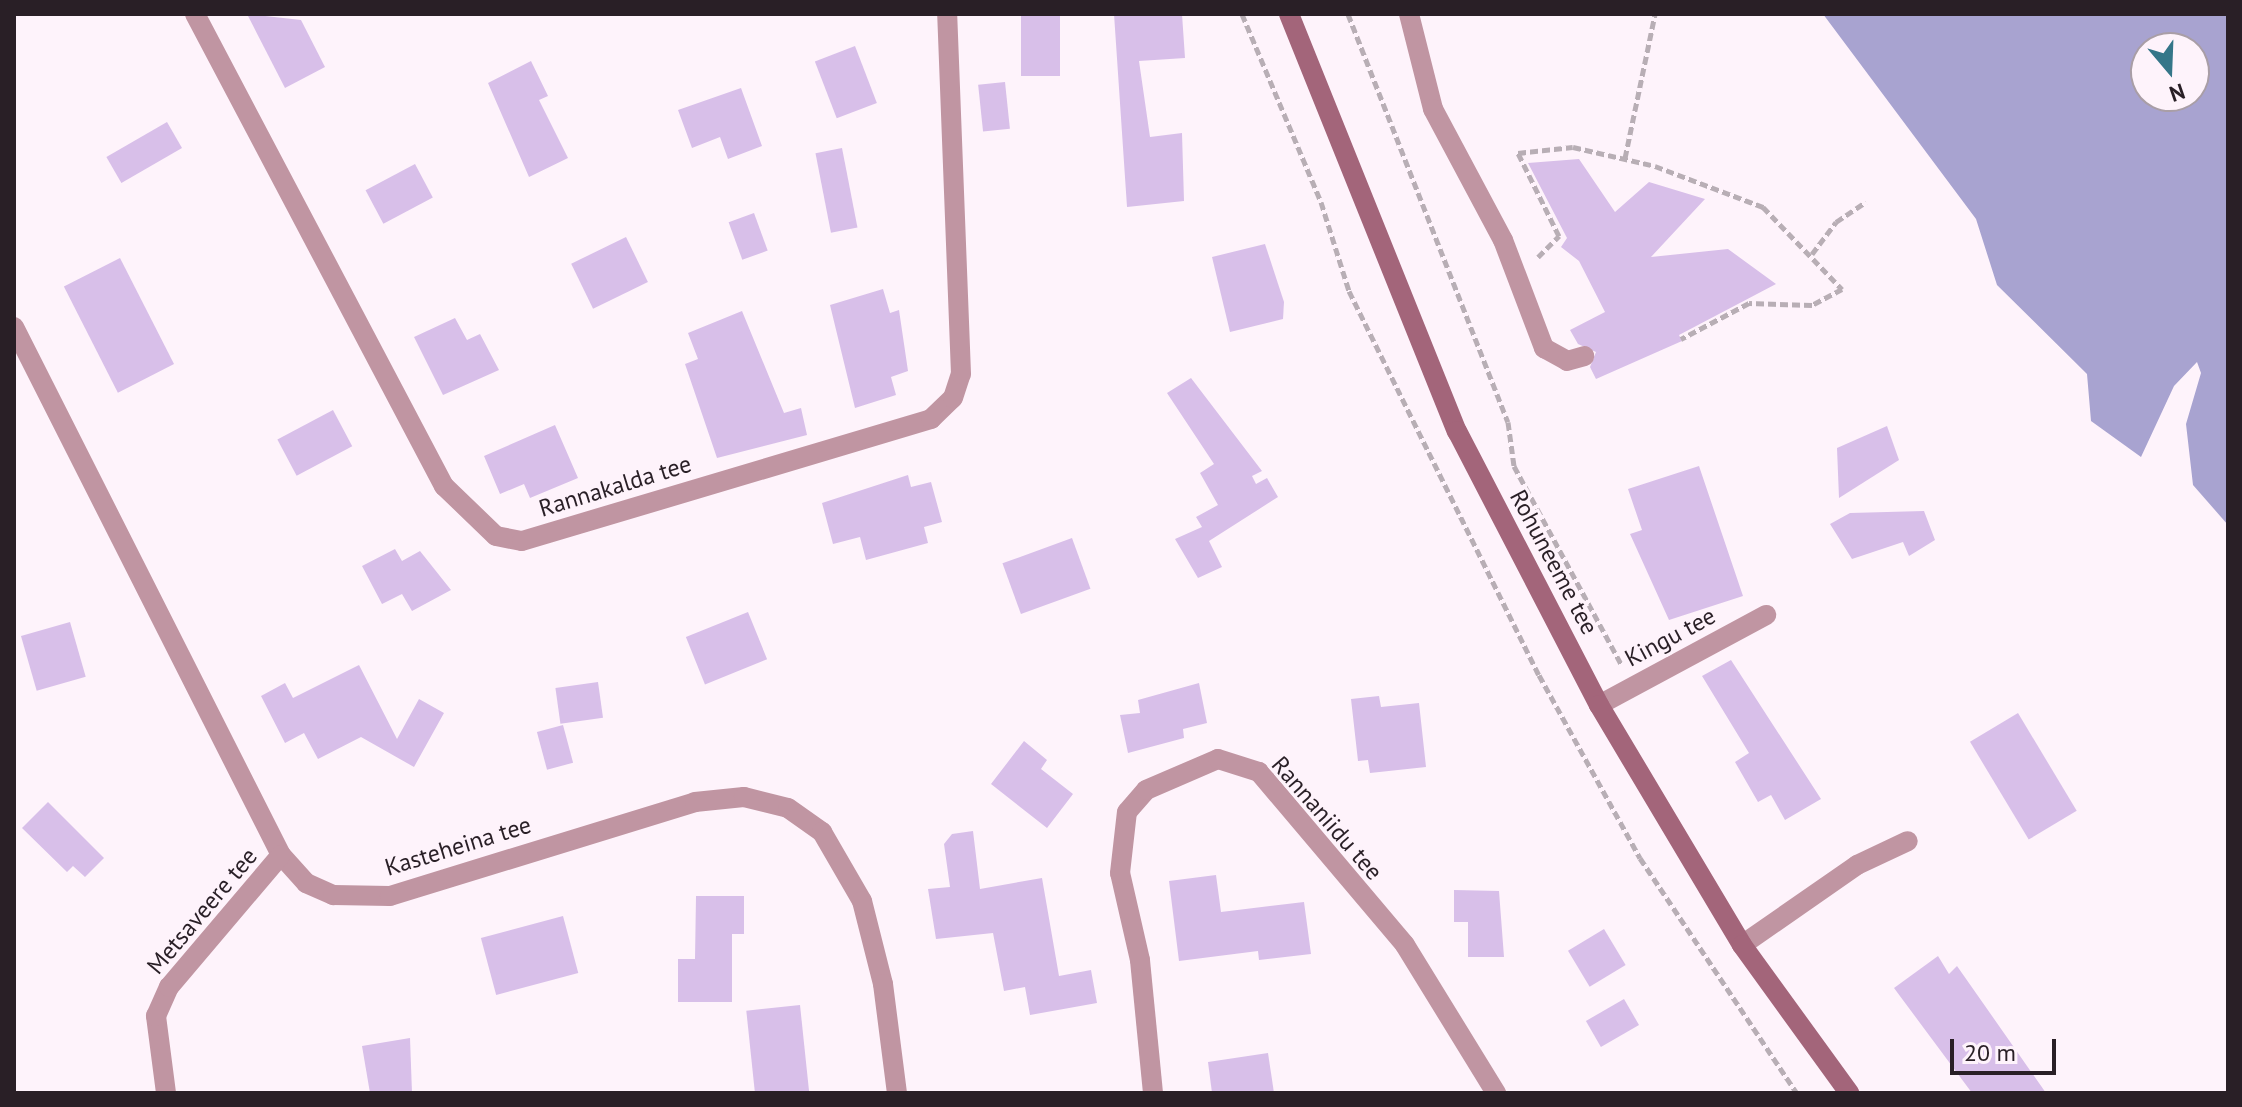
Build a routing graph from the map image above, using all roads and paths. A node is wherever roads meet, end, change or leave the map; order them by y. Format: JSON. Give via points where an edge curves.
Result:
{"nodes":[{"id":1,"x":195,"y":14,"type":"edge"},
{"id":2,"x":947,"y":14,"type":"edge"},
{"id":3,"x":1289,"y":14,"type":"edge"},
{"id":4,"x":1348,"y":14,"type":"edge"},
{"id":5,"x":1409,"y":14,"type":"edge"},
{"id":6,"x":1655,"y":14,"type":"edge"},
{"id":7,"x":1625,"y":158,"type":"junction"},
{"id":8,"x":1866,"y":202,"type":"dead end"},
{"id":9,"x":1812,"y":254,"type":"junction"},
{"id":10,"x":1517,"y":279,"type":"junction"},
{"id":11,"x":14,"y":327,"type":"edge"},
{"id":12,"x":1681,"y":339,"type":"dead end"},
{"id":13,"x":1584,"y":356,"type":"dead end"},
{"id":14,"x":1766,"y":615,"type":"dead end"},
{"id":15,"x":1633,"y":686,"type":"junction"},
{"id":16,"x":1599,"y":705,"type":"junction"},
{"id":17,"x":1908,"y":841,"type":"dead end"},
{"id":18,"x":281,"y":855,"type":"junction"},
{"id":19,"x":1742,"y":945,"type":"junction"},
{"id":20,"x":166,"y":1093,"type":"edge"},
{"id":21,"x":897,"y":1093,"type":"edge"},
{"id":22,"x":1153,"y":1093,"type":"edge"},
{"id":23,"x":1496,"y":1093,"type":"edge"},
{"id":24,"x":1849,"y":1093,"type":"edge"}],
"edges":[{"from":1,"to":2,"type":"street","name":"Rannakalda tee","via":[[444,486],[496,536],[522,541],[931,419],[953,398],[961,374]]},
{"from":3,"to":16,"type":"street","name":"Rohuneeme tee","via":[[1457,431]]},
{"from":4,"to":15,"type":"path","via":[[1508,422],[1514,466]]},
{"from":5,"to":10,"type":"street","via":[[1445,137]]},
{"from":6,"to":7,"type":"path"},
{"from":7,"to":9,"type":"path","via":[[1763,207]]},
{"from":7,"to":10,"type":"path","via":[[1573,147],[1518,153],[1559,236]]},
{"from":8,"to":9,"type":"path","via":[[1836,222]]},
{"from":9,"to":12,"type":"path","via":[[1842,289],[1826,301],[1749,303]]},
{"from":10,"to":13,"type":"street","via":[[1544,348],[1567,361]]},
{"from":11,"to":18,"type":"street","name":"Kasteheina tee"},
{"from":14,"to":15,"type":"street","name":"Kingu tee"},
{"from":15,"to":16,"type":"street","name":"Kingu tee"},
{"from":16,"to":19,"type":"street","name":"Rohuneeme tee"},
{"from":17,"to":19,"type":"street","via":[[1857,865]]},
{"from":18,"to":20,"type":"street","name":"Metsaveere tee","via":[[169,987],[156,1016]]},
{"from":18,"to":21,"type":"street","name":"Kasteheina tee","via":[[306,883],[333,895],[390,896],[695,802],[744,797],[788,808],[822,832],[862,901],[883,984]]},
{"from":19,"to":24,"type":"street","name":"Rohuneeme tee"},
{"from":22,"to":23,"type":"street","name":"Rannaniidu tee","via":[[1140,960],[1120,873],[1127,812],[1146,790],[1218,759],[1259,772],[1405,945]]}]}
